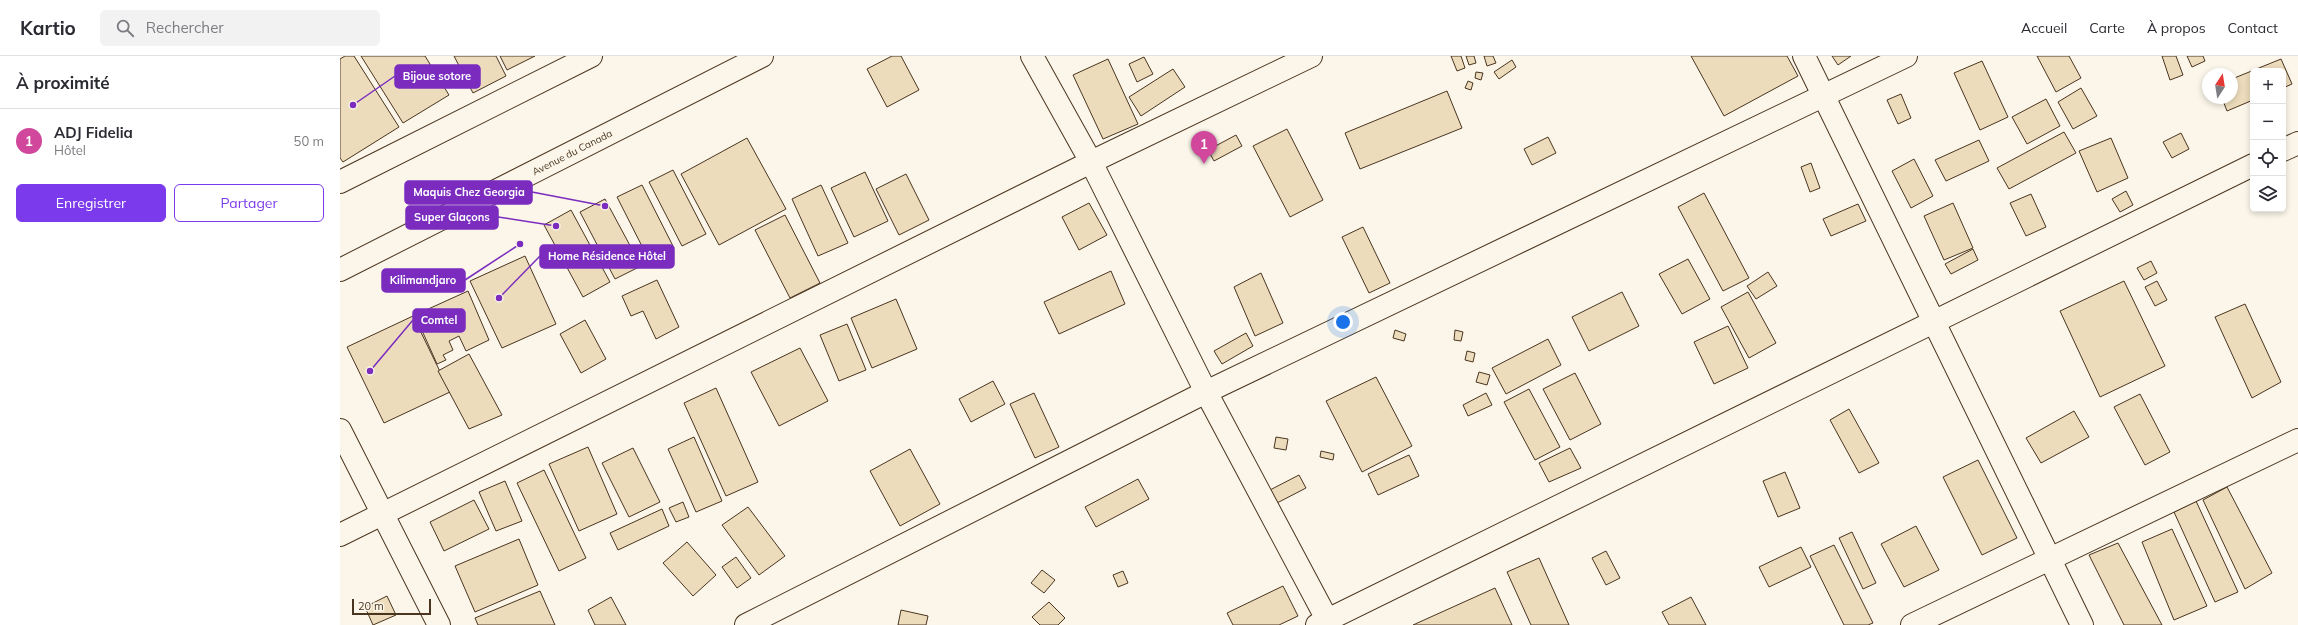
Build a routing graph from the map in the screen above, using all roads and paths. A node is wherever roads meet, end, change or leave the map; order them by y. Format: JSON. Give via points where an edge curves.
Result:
{"nodes":[{"id":1,"x":591,"y":56,"type":"edge"},
{"id":2,"x":761,"y":56,"type":"edge"},
{"id":3,"x":1032,"y":56,"type":"edge"},
{"id":4,"x":1311,"y":56,"type":"edge"},
{"id":5,"x":1804,"y":56,"type":"edge"},
{"id":6,"x":1906,"y":56,"type":"edge"},
{"id":7,"x":1824,"y":97,"type":"junction"},
{"id":8,"x":2298,"y":143,"type":"edge"},
{"id":9,"x":2286,"y":149,"type":"edge"},
{"id":10,"x":1091,"y":162,"type":"junction"},
{"id":11,"x":2250,"y":166,"type":"edge"},
{"id":12,"x":340,"y":182,"type":"edge"},
{"id":13,"x":340,"y":270,"type":"edge"},
{"id":14,"x":1934,"y":322,"type":"junction"},
{"id":15,"x":1206,"y":392,"type":"junction"},
{"id":16,"x":340,"y":430,"type":"edge"},
{"id":17,"x":2298,"y":440,"type":"edge"},
{"id":18,"x":384,"y":514,"type":"junction"},
{"id":19,"x":340,"y":534,"type":"edge"},
{"id":20,"x":2050,"y":560,"type":"junction"},
{"id":21,"x":1325,"y":623,"type":"edge"},
{"id":22,"x":439,"y":625,"type":"edge"},
{"id":23,"x":746,"y":625,"type":"edge"},
{"id":24,"x":1912,"y":625,"type":"edge"},
{"id":25,"x":2082,"y":625,"type":"edge"}],
"edges":[{"from":1,"to":12,"type":"street"},
{"from":2,"to":13,"type":"street","name":"Avenue du Canada"},
{"from":3,"to":10,"type":"street"},
{"from":4,"to":10,"type":"street"},
{"from":5,"to":7,"type":"street"},
{"from":6,"to":7,"type":"street"},
{"from":7,"to":14,"type":"street"},
{"from":7,"to":15,"type":"street"},
{"from":8,"to":9,"type":"street"},
{"from":10,"to":15,"type":"street"},
{"from":10,"to":18,"type":"street"},
{"from":11,"to":14,"type":"street"},
{"from":14,"to":20,"type":"street"},
{"from":14,"to":21,"type":"street"},
{"from":15,"to":21,"type":"street"},
{"from":15,"to":23,"type":"street"},
{"from":16,"to":18,"type":"street"},
{"from":17,"to":20,"type":"street"},
{"from":18,"to":19,"type":"street"},
{"from":18,"to":22,"type":"street"},
{"from":20,"to":24,"type":"street"},
{"from":20,"to":25,"type":"street"}]}
